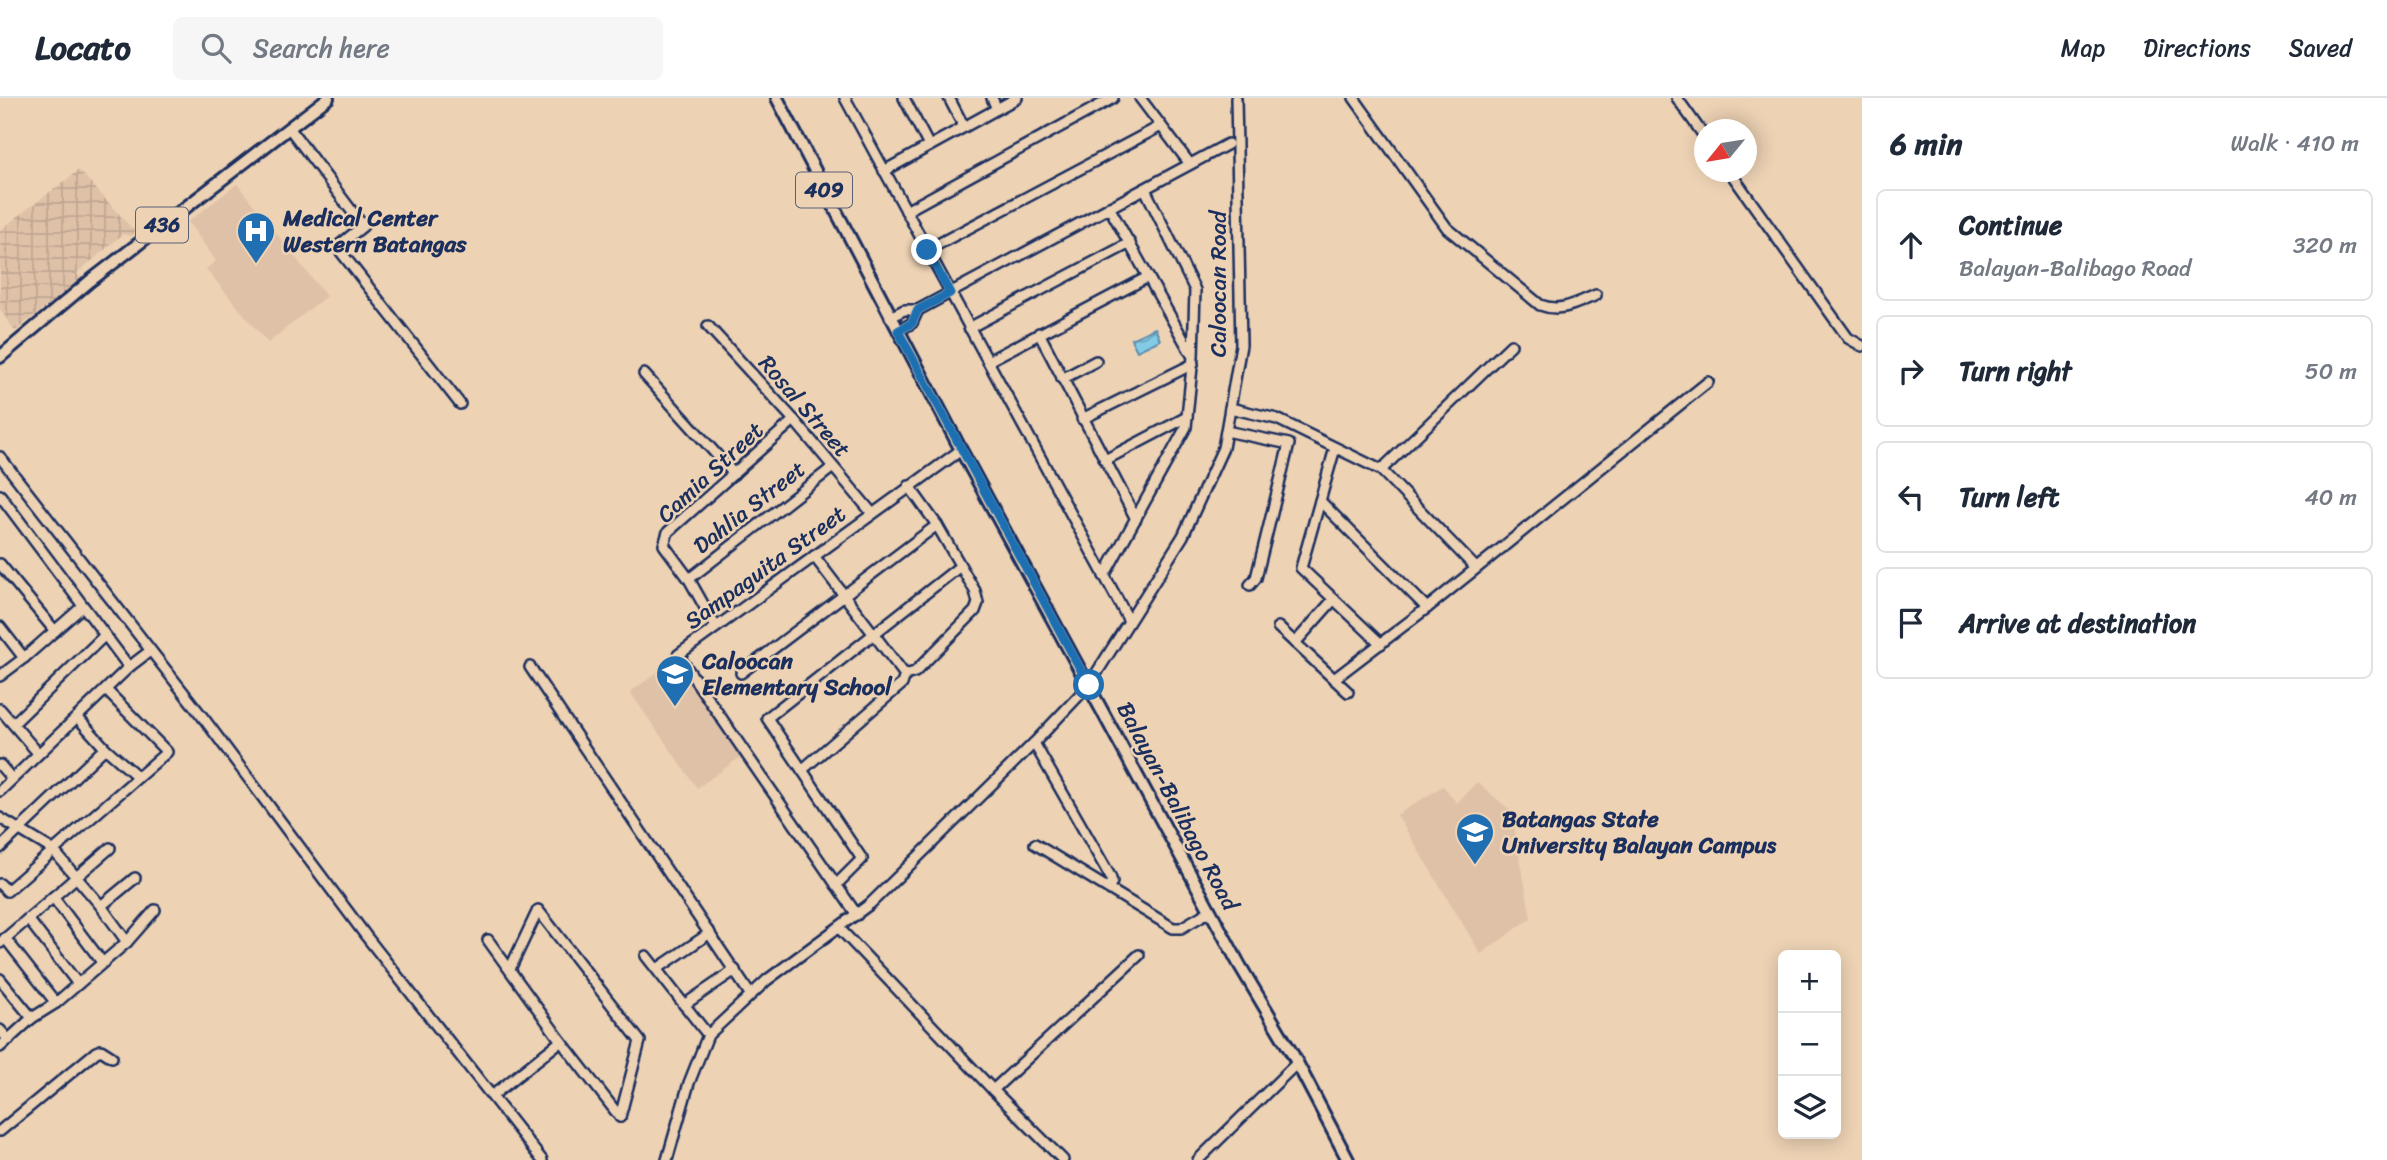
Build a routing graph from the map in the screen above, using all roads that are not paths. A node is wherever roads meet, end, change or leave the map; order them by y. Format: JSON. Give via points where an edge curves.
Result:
{"nodes":[{"id":1,"x":328,"y":98,"type":"edge"},
{"id":2,"x":777,"y":98,"type":"edge"},
{"id":3,"x":845,"y":98,"type":"edge"},
{"id":4,"x":904,"y":98,"type":"edge"},
{"id":5,"x":949,"y":98,"type":"edge"},
{"id":6,"x":992,"y":98,"type":"edge"},
{"id":7,"x":1017,"y":98,"type":"edge"},
{"id":8,"x":1113,"y":98,"type":"edge"},
{"id":9,"x":1140,"y":98,"type":"edge"},
{"id":10,"x":1236,"y":98,"type":"edge"},
{"id":11,"x":1354,"y":98,"type":"edge"},
{"id":12,"x":1677,"y":98,"type":"edge"},
{"id":13,"x":998,"y":109,"type":"junction"},
{"id":14,"x":1694,"y":122,"type":"edge"},
{"id":15,"x":1161,"y":126,"type":"junction"},
{"id":16,"x":964,"y":127,"type":"junction"},
{"id":17,"x":290,"y":129,"type":"junction"},
{"id":18,"x":1228,"y":144,"type":"dead end"},
{"id":19,"x":929,"y":146,"type":"junction"},
{"id":20,"x":1190,"y":164,"type":"junction"},
{"id":21,"x":884,"y":171,"type":"junction"},
{"id":22,"x":1737,"y":182,"type":"edge"},
{"id":23,"x":1144,"y":189,"type":"junction"},
{"id":24,"x":1109,"y":207,"type":"junction"},
{"id":25,"x":906,"y":211,"type":"junction"},
{"id":26,"x":1130,"y":243,"type":"junction"},
{"id":27,"x":927,"y":250,"type":"junction"},
{"id":28,"x":1148,"y":277,"type":"junction"},
{"id":29,"x":950,"y":293,"type":"junction"},
{"id":30,"x":1596,"y":295,"type":"dead end"},
{"id":31,"x":918,"y":310,"type":"junction"},
{"id":32,"x":890,"y":317,"type":"junction"},
{"id":33,"x":708,"y":326,"type":"dead end"},
{"id":34,"x":970,"y":328,"type":"junction"},
{"id":35,"x":898,"y":331,"type":"junction"},
{"id":36,"x":1039,"y":333,"type":"junction"},
{"id":37,"x":1511,"y":345,"type":"dead end"},
{"id":38,"x":1862,"y":346,"type":"edge"},
{"id":39,"x":0,"y":357,"type":"edge"},
{"id":40,"x":1193,"y":360,"type":"junction"},
{"id":41,"x":988,"y":361,"type":"junction"},
{"id":42,"x":1096,"y":361,"type":"dead end"},
{"id":43,"x":644,"y":374,"type":"dead end"},
{"id":44,"x":1062,"y":379,"type":"junction"},
{"id":45,"x":1708,"y":382,"type":"dead end"},
{"id":46,"x":460,"y":404,"type":"dead end"},
{"id":47,"x":1230,"y":408,"type":"junction"},
{"id":48,"x":1187,"y":417,"type":"junction"},
{"id":49,"x":1082,"y":418,"type":"junction"},
{"id":50,"x":794,"y":420,"type":"junction"},
{"id":51,"x":1226,"y":430,"type":"junction"},
{"id":52,"x":1335,"y":448,"type":"junction"},
{"id":53,"x":961,"y":450,"type":"junction"},
{"id":54,"x":0,"y":457,"type":"edge"},
{"id":55,"x":1105,"y":460,"type":"junction"},
{"id":56,"x":833,"y":467,"type":"junction"},
{"id":57,"x":1381,"y":470,"type":"junction"},
{"id":58,"x":734,"y":474,"type":"junction"},
{"id":59,"x":909,"y":486,"type":"junction"},
{"id":60,"x":0,"y":495,"type":"edge"},
{"id":61,"x":1320,"y":501,"type":"junction"},
{"id":62,"x":872,"y":513,"type":"junction"},
{"id":63,"x":1136,"y":519,"type":"junction"},
{"id":64,"x":937,"y":525,"type":"junction"},
{"id":65,"x":814,"y":556,"type":"junction"},
{"id":66,"x":0,"y":564,"type":"edge"},
{"id":67,"x":959,"y":567,"type":"junction"},
{"id":68,"x":1475,"y":568,"type":"junction"},
{"id":69,"x":1104,"y":576,"type":"junction"},
{"id":70,"x":689,"y":579,"type":"junction"},
{"id":71,"x":1250,"y":585,"type":"dead end"},
{"id":72,"x":844,"y":595,"type":"junction"},
{"id":73,"x":1334,"y":599,"type":"junction"},
{"id":74,"x":82,"y":607,"type":"junction"},
{"id":75,"x":1427,"y":608,"type":"junction"},
{"id":76,"x":1128,"y":619,"type":"dead end"},
{"id":77,"x":0,"y":627,"type":"edge"},
{"id":78,"x":716,"y":627,"type":"junction"},
{"id":79,"x":1278,"y":627,"type":"dead end"},
{"id":80,"x":55,"y":631,"type":"junction"},
{"id":81,"x":873,"y":635,"type":"junction"},
{"id":82,"x":104,"y":636,"type":"junction"},
{"id":83,"x":1296,"y":643,"type":"junction"},
{"id":84,"x":1381,"y":643,"type":"junction"},
{"id":85,"x":150,"y":651,"type":"junction"},
{"id":86,"x":24,"y":658,"type":"junction"},
{"id":87,"x":129,"y":667,"type":"junction"},
{"id":88,"x":530,"y":667,"type":"dead end"},
{"id":89,"x":741,"y":673,"type":"dead end"},
{"id":90,"x":905,"y":675,"type":"junction"},
{"id":91,"x":0,"y":676,"type":"edge"},
{"id":92,"x":1334,"y":679,"type":"junction"},
{"id":93,"x":1089,"y":685,"type":"junction"},
{"id":94,"x":107,"y":691,"type":"junction"},
{"id":95,"x":1348,"y":692,"type":"dead end"},
{"id":96,"x":0,"y":709,"type":"edge"},
{"id":97,"x":78,"y":718,"type":"junction"},
{"id":98,"x":14,"y":723,"type":"junction"},
{"id":99,"x":1034,"y":743,"type":"junction"},
{"id":100,"x":105,"y":748,"type":"junction"},
{"id":101,"x":38,"y":753,"type":"junction"},
{"id":102,"x":0,"y":765,"type":"edge"},
{"id":103,"x":802,"y":769,"type":"junction"},
{"id":104,"x":138,"y":777,"type":"junction"},
{"id":105,"x":12,"y":779,"type":"junction"},
{"id":106,"x":0,"y":791,"type":"edge"},
{"id":107,"x":0,"y":818,"type":"edge"},
{"id":108,"x":20,"y":830,"type":"junction"},
{"id":109,"x":1035,"y":844,"type":"dead end"},
{"id":110,"x":0,"y":848,"type":"edge"},
{"id":111,"x":110,"y":848,"type":"dead end"},
{"id":112,"x":53,"y":850,"type":"junction"},
{"id":113,"x":76,"y":878,"type":"junction"},
{"id":114,"x":135,"y":878,"type":"dead end"},
{"id":115,"x":0,"y":884,"type":"edge"},
{"id":116,"x":836,"y":885,"type":"junction"},
{"id":117,"x":1108,"y":888,"type":"junction"},
{"id":118,"x":53,"y":897,"type":"junction"},
{"id":119,"x":101,"y":906,"type":"junction"},
{"id":120,"x":155,"y":910,"type":"dead end"},
{"id":121,"x":1210,"y":911,"type":"junction"},
{"id":122,"x":857,"y":915,"type":"junction"},
{"id":123,"x":28,"y":919,"type":"junction"},
{"id":124,"x":839,"y":928,"type":"junction"},
{"id":125,"x":710,"y":933,"type":"junction"},
{"id":126,"x":488,"y":940,"type":"dead end"},
{"id":127,"x":3,"y":941,"type":"edge"},
{"id":128,"x":127,"y":942,"type":"junction"},
{"id":129,"x":1139,"y":955,"type":"dead end"},
{"id":130,"x":646,"y":956,"type":"dead end"},
{"id":131,"x":102,"y":962,"type":"junction"},
{"id":132,"x":510,"y":969,"type":"junction"},
{"id":133,"x":657,"y":969,"type":"junction"},
{"id":134,"x":734,"y":971,"type":"junction"},
{"id":135,"x":0,"y":979,"type":"edge"},
{"id":136,"x":78,"y":984,"type":"junction"},
{"id":137,"x":750,"y":994,"type":"junction"},
{"id":138,"x":56,"y":1003,"type":"junction"},
{"id":139,"x":684,"y":1005,"type":"junction"},
{"id":140,"x":32,"y":1018,"type":"junction"},
{"id":141,"x":0,"y":1030,"type":"edge"},
{"id":142,"x":708,"y":1035,"type":"junction"},
{"id":143,"x":9,"y":1040,"type":"junction"},
{"id":144,"x":561,"y":1041,"type":"junction"},
{"id":145,"x":0,"y":1047,"type":"edge"},
{"id":146,"x":112,"y":1058,"type":"dead end"},
{"id":147,"x":1297,"y":1063,"type":"junction"},
{"id":148,"x":993,"y":1090,"type":"junction"},
{"id":149,"x":493,"y":1095,"type":"junction"},
{"id":150,"x":0,"y":1131,"type":"edge"},
{"id":151,"x":1346,"y":1156,"type":"edge"},
{"id":152,"x":542,"y":1160,"type":"edge"},
{"id":153,"x":667,"y":1160,"type":"edge"},
{"id":154,"x":1063,"y":1160,"type":"edge"},
{"id":155,"x":1198,"y":1160,"type":"edge"}],
"edges":[{"from":1,"to":17,"type":"main road","number":"436"},
{"from":2,"to":32,"type":"main road","name":"Balayan-Balibago Road","number":"409"},
{"from":3,"to":21,"type":"street"},
{"from":4,"to":19,"type":"street"},
{"from":5,"to":16,"type":"street"},
{"from":6,"to":13,"type":"street"},
{"from":7,"to":13,"type":"street"},
{"from":8,"to":25,"type":"street"},
{"from":9,"to":15,"type":"street"},
{"from":10,"to":47,"type":"street","name":"Caloocan Road","via":[[1241,345]]},
{"from":11,"to":30,"type":"street","via":[[1455,237],[1540,305],[1560,309]]},
{"from":12,"to":14,"type":"street"},
{"from":13,"to":16,"type":"street"},
{"from":15,"to":20,"type":"street"},
{"from":15,"to":27,"type":"street"},
{"from":16,"to":19,"type":"street"},
{"from":17,"to":39,"type":"main road","number":"436","via":[[90,281]]},
{"from":17,"to":46,"type":"street","via":[[363,226],[337,247]]},
{"from":18,"to":20,"type":"street"},
{"from":19,"to":21,"type":"street"},
{"from":20,"to":23,"type":"street"},
{"from":21,"to":25,"type":"street"},
{"from":22,"to":38,"type":"street","via":[[1849,338]]},
{"from":23,"to":24,"type":"street"},
{"from":23,"to":40,"type":"street","via":[[1195,290]]},
{"from":24,"to":26,"type":"street"},
{"from":24,"to":29,"type":"street"},
{"from":25,"to":27,"type":"street"},
{"from":26,"to":28,"type":"street"},
{"from":26,"to":34,"type":"street"},
{"from":27,"to":29,"type":"street"},
{"from":28,"to":36,"type":"street"},
{"from":28,"to":40,"type":"street"},
{"from":29,"to":31,"type":"street"},
{"from":29,"to":34,"type":"street"},
{"from":31,"to":32,"type":"street"},
{"from":31,"to":35,"type":"street","via":[[912,323]]},
{"from":32,"to":35,"type":"main road","name":"Balayan-Balibago Road","number":"409"},
{"from":33,"to":50,"type":"street","name":"Rosal Street"},
{"from":34,"to":41,"type":"street"},
{"from":35,"to":53,"type":"main road","name":"Balayan-Balibago Road","number":"409"},
{"from":36,"to":41,"type":"street"},
{"from":36,"to":44,"type":"street"},
{"from":37,"to":57,"type":"street"},
{"from":40,"to":48,"type":"street"},
{"from":40,"to":49,"type":"street"},
{"from":41,"to":69,"type":"street"},
{"from":42,"to":44,"type":"street"},
{"from":43,"to":58,"type":"street"},
{"from":44,"to":49,"type":"street"},
{"from":45,"to":68,"type":"street"},
{"from":47,"to":51,"type":"street","name":"Caloocan Road"},
{"from":47,"to":52,"type":"street","via":[[1277,419]]},
{"from":48,"to":55,"type":"street"},
{"from":48,"to":63,"type":"street","via":[[1186,427]]},
{"from":49,"to":55,"type":"street"},
{"from":50,"to":56,"type":"street","name":"Rosal Street"},
{"from":50,"to":58,"type":"street","name":"Camia Street"},
{"from":51,"to":71,"type":"street","via":[[1289,444],[1256,578]]},
{"from":51,"to":93,"type":"street","name":"Caloocan Road","via":[[1223,448],[1183,536]]},
{"from":52,"to":57,"type":"street"},
{"from":52,"to":61,"type":"street"},
{"from":53,"to":59,"type":"street","name":"Sampaguita Street"},
{"from":53,"to":93,"type":"main road","name":"Balayan-Balibago Road","number":"409"},
{"from":54,"to":85,"type":"street"},
{"from":55,"to":63,"type":"street"},
{"from":56,"to":62,"type":"street","name":"Rosal Street"},
{"from":56,"to":70,"type":"street","name":"Dahlia Street"},
{"from":57,"to":68,"type":"street"},
{"from":58,"to":70,"type":"street","name":"Camia Street","via":[[668,532],[664,545]]},
{"from":59,"to":62,"type":"street","name":"Sampaguita Street"},
{"from":59,"to":64,"type":"street"},
{"from":60,"to":74,"type":"street"},
{"from":61,"to":73,"type":"street","via":[[1301,568]]},
{"from":61,"to":75,"type":"street"},
{"from":62,"to":65,"type":"street","name":"Sampaguita Street"},
{"from":63,"to":69,"type":"street"},
{"from":64,"to":67,"type":"street"},
{"from":64,"to":72,"type":"street"},
{"from":65,"to":72,"type":"street"},
{"from":65,"to":78,"type":"street","name":"Sampaguita Street"},
{"from":66,"to":80,"type":"street"},
{"from":67,"to":81,"type":"street"},
{"from":67,"to":90,"type":"street","via":[[975,591],[975,611],[915,672]]},
{"from":68,"to":75,"type":"street"},
{"from":69,"to":76,"type":"street"},
{"from":70,"to":78,"type":"street","name":"Camia Street"},
{"from":72,"to":81,"type":"street"},
{"from":72,"to":89,"type":"street"},
{"from":73,"to":83,"type":"street"},
{"from":73,"to":84,"type":"street"},
{"from":74,"to":80,"type":"street"},
{"from":74,"to":82,"type":"street"},
{"from":75,"to":84,"type":"street"},
{"from":77,"to":86,"type":"street"},
{"from":78,"to":116,"type":"street","name":"Sampaguita Street","via":[[678,655]]},
{"from":79,"to":83,"type":"street"},
{"from":80,"to":86,"type":"street"},
{"from":81,"to":90,"type":"street"},
{"from":81,"to":103,"type":"street","via":[[767,718]]},
{"from":82,"to":87,"type":"street"},
{"from":82,"to":98,"type":"street"},
{"from":83,"to":92,"type":"street"},
{"from":84,"to":92,"type":"street"},
{"from":85,"to":87,"type":"street"},
{"from":85,"to":149,"type":"street"},
{"from":86,"to":91,"type":"street"},
{"from":87,"to":94,"type":"street"},
{"from":88,"to":125,"type":"street"},
{"from":90,"to":103,"type":"street","via":[[902,684]]},
{"from":92,"to":95,"type":"street"},
{"from":93,"to":99,"type":"street","name":"Caloocan Road"},
{"from":93,"to":121,"type":"main road","name":"Balayan-Balibago Road","number":"409"},
{"from":94,"to":97,"type":"street"},
{"from":94,"to":104,"type":"street","via":[[167,752]]},
{"from":96,"to":98,"type":"street"},
{"from":97,"to":100,"type":"street"},
{"from":97,"to":101,"type":"street"},
{"from":98,"to":101,"type":"street"},
{"from":99,"to":117,"type":"street","via":[[1110,876]]},
{"from":99,"to":122,"type":"street","name":"Caloocan Road"},
{"from":100,"to":104,"type":"street"},
{"from":100,"to":108,"type":"street"},
{"from":101,"to":105,"type":"street"},
{"from":102,"to":105,"type":"street"},
{"from":103,"to":116,"type":"street","via":[[862,859]]},
{"from":104,"to":112,"type":"street"},
{"from":105,"to":106,"type":"street"},
{"from":107,"to":108,"type":"street"},
{"from":108,"to":110,"type":"street"},
{"from":108,"to":112,"type":"street"},
{"from":109,"to":117,"type":"street"},
{"from":111,"to":113,"type":"street"},
{"from":112,"to":113,"type":"street"},
{"from":112,"to":115,"type":"street","via":[[7,891]]},
{"from":113,"to":118,"type":"street"},
{"from":113,"to":119,"type":"street"},
{"from":114,"to":119,"type":"street"},
{"from":116,"to":122,"type":"street","name":"Sampaguita Street"},
{"from":117,"to":121,"type":"street","via":[[1173,928]]},
{"from":118,"to":123,"type":"street"},
{"from":118,"to":131,"type":"street"},
{"from":119,"to":128,"type":"street"},
{"from":120,"to":128,"type":"street"},
{"from":121,"to":147,"type":"main road","name":"Balayan-Balibago Road","number":"409"},
{"from":122,"to":124,"type":"street","name":"Caloocan Road"},
{"from":123,"to":127,"type":"street"},
{"from":123,"to":136,"type":"street"},
{"from":124,"to":137,"type":"street","name":"Caloocan Road"},
{"from":124,"to":148,"type":"street"},
{"from":125,"to":133,"type":"street"},
{"from":125,"to":134,"type":"street"},
{"from":126,"to":132,"type":"street"},
{"from":127,"to":138,"type":"street"},
{"from":128,"to":131,"type":"street"},
{"from":129,"to":148,"type":"street"},
{"from":130,"to":133,"type":"street"},
{"from":131,"to":136,"type":"street"},
{"from":132,"to":144,"type":"street"},
{"from":132,"to":144,"type":"street","via":[[538,910],[640,1041],[621,1116]]},
{"from":133,"to":139,"type":"street"},
{"from":134,"to":137,"type":"street"},
{"from":134,"to":139,"type":"street"},
{"from":135,"to":140,"type":"street"},
{"from":136,"to":138,"type":"street"},
{"from":137,"to":142,"type":"street","name":"Caloocan Road"},
{"from":138,"to":140,"type":"street"},
{"from":139,"to":142,"type":"street"},
{"from":140,"to":143,"type":"street"},
{"from":141,"to":143,"type":"street"},
{"from":142,"to":153,"type":"street"},
{"from":143,"to":145,"type":"street"},
{"from":144,"to":149,"type":"street"},
{"from":146,"to":150,"type":"street","via":[[101,1050],[96,1052]]},
{"from":147,"to":151,"type":"main road","name":"Balayan-Balibago Road","number":"409"},
{"from":147,"to":155,"type":"street"},
{"from":148,"to":154,"type":"street"},
{"from":149,"to":152,"type":"street"}]}
